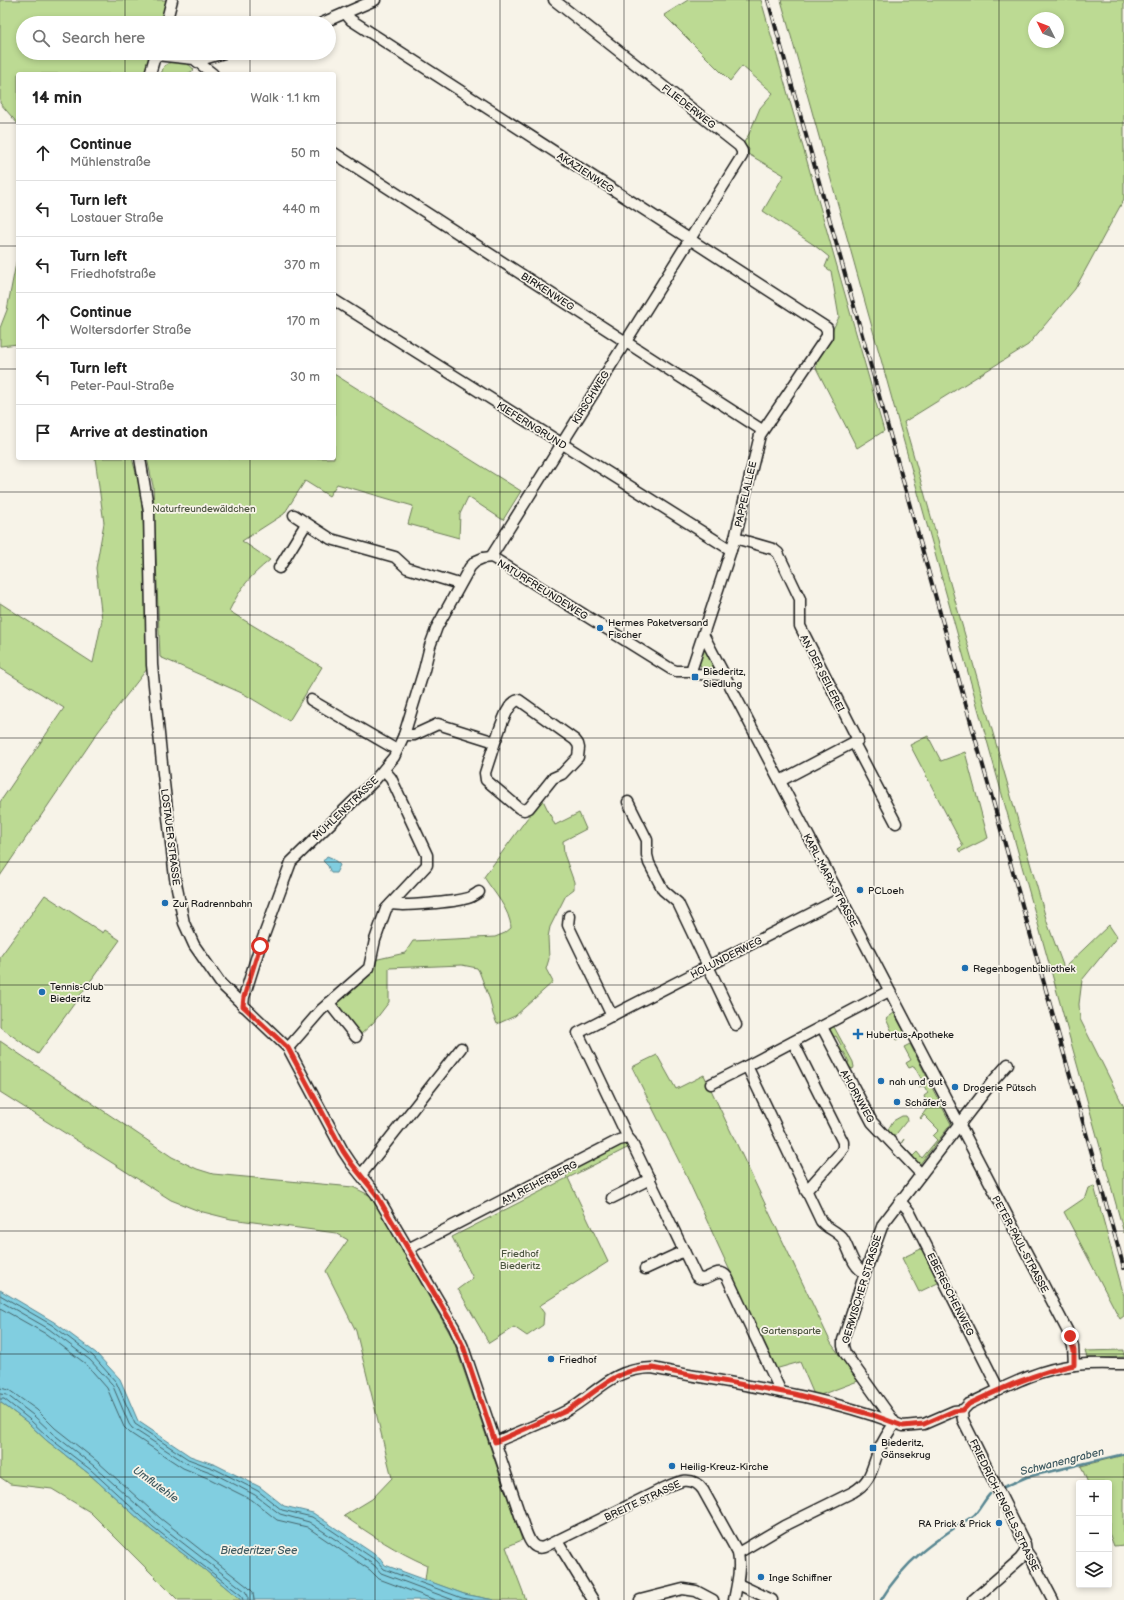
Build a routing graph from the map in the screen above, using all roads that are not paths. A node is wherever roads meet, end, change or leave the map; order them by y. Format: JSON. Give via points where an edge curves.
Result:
{"nodes":[{"id":1,"x":172,"y":0,"type":"edge"},
{"id":2,"x":375,"y":0,"type":"edge"},
{"id":3,"x":554,"y":0,"type":"edge"},
{"id":4,"x":345,"y":13,"type":"junction"},
{"id":5,"x":168,"y":16,"type":"edge"},
{"id":6,"x":336,"y":17,"type":"edge"},
{"id":7,"x":154,"y":60,"type":"edge"},
{"id":8,"x":203,"y":60,"type":"edge"},
{"id":9,"x":197,"y":62,"type":"joint"},
{"id":10,"x":151,"y":72,"type":"edge"},
{"id":11,"x":210,"y":72,"type":"edge"},
{"id":12,"x":336,"y":154,"type":"edge"},
{"id":13,"x":690,"y":238,"type":"junction"},
{"id":14,"x":336,"y":301,"type":"edge"},
{"id":15,"x":828,"y":330,"type":"joint"},
{"id":16,"x":625,"y":341,"type":"junction"},
{"id":17,"x":762,"y":430,"type":"junction"},
{"id":18,"x":561,"y":444,"type":"junction"},
{"id":19,"x":140,"y":460,"type":"edge"},
{"id":20,"x":294,"y":515,"type":"dead end"},
{"id":21,"x":306,"y":524,"type":"junction"},
{"id":22,"x":735,"y":538,"type":"junction"},
{"id":23,"x":731,"y":550,"type":"junction"},
{"id":24,"x":491,"y":557,"type":"junction"},
{"id":25,"x":279,"y":568,"type":"dead end"},
{"id":26,"x":459,"y":584,"type":"junction"},
{"id":27,"x":704,"y":636,"type":"junction"},
{"id":28,"x":691,"y":672,"type":"junction"},
{"id":29,"x":725,"y":676,"type":"junction"},
{"id":30,"x":311,"y":700,"type":"dead end"},
{"id":31,"x":404,"y":736,"type":"junction"},
{"id":32,"x":495,"y":742,"type":"junction"},
{"id":33,"x":854,"y":743,"type":"junction"},
{"id":34,"x":397,"y":750,"type":"junction"},
{"id":35,"x":384,"y":770,"type":"junction"},
{"id":36,"x":780,"y":781,"type":"junction"},
{"id":37,"x":628,"y":802,"type":"dead end"},
{"id":38,"x":896,"y":823,"type":"dead end"},
{"id":39,"x":479,"y":892,"type":"dead end"},
{"id":40,"x":841,"y":898,"type":"junction"},
{"id":41,"x":390,"y":904,"type":"junction"},
{"id":42,"x":569,"y":916,"type":"dead end"},
{"id":43,"x":708,"y":967,"type":"junction"},
{"id":44,"x":889,"y":991,"type":"junction"},
{"id":45,"x":329,"y":1003,"type":"junction"},
{"id":46,"x":243,"y":1006,"type":"junction"},
{"id":47,"x":612,"y":1016,"type":"junction"},
{"id":48,"x":736,"y":1025,"type":"dead end"},
{"id":49,"x":822,"y":1027,"type":"junction"},
{"id":50,"x":356,"y":1037,"type":"dead end"},
{"id":51,"x":793,"y":1042,"type":"junction"},
{"id":52,"x":288,"y":1048,"type":"junction"},
{"id":53,"x":461,"y":1048,"type":"dead end"},
{"id":54,"x":1008,"y":1064,"type":"dead end"},
{"id":55,"x":747,"y":1066,"type":"junction"},
{"id":56,"x":711,"y":1084,"type":"dead end"},
{"id":57,"x":959,"y":1125,"type":"junction"},
{"id":58,"x":628,"y":1138,"type":"junction"},
{"id":59,"x":921,"y":1174,"type":"junction"},
{"id":60,"x":361,"y":1175,"type":"junction"},
{"id":61,"x":650,"y":1179,"type":"junction"},
{"id":62,"x":806,"y":1191,"type":"junction"},
{"id":63,"x":612,"y":1198,"type":"dead end"},
{"id":64,"x":900,"y":1201,"type":"junction"},
{"id":65,"x":408,"y":1249,"type":"junction"},
{"id":66,"x":684,"y":1251,"type":"junction"},
{"id":67,"x":645,"y":1269,"type":"dead end"},
{"id":68,"x":864,"y":1273,"type":"junction"},
{"id":69,"x":1124,"y":1364,"type":"edge"},
{"id":70,"x":1074,"y":1365,"type":"junction"},
{"id":71,"x":999,"y":1390,"type":"junction"},
{"id":72,"x":781,"y":1392,"type":"junction"},
{"id":73,"x":963,"y":1410,"type":"junction"},
{"id":74,"x":895,"y":1423,"type":"junction"},
{"id":75,"x":495,"y":1442,"type":"junction"},
{"id":76,"x":557,"y":1541,"type":"junction"},
{"id":77,"x":536,"y":1548,"type":"joint"},
{"id":78,"x":1026,"y":1551,"type":"junction"},
{"id":79,"x":738,"y":1553,"type":"junction"},
{"id":80,"x":738,"y":1584,"type":"junction"},
{"id":81,"x":593,"y":1600,"type":"edge"},
{"id":82,"x":640,"y":1600,"type":"edge"},
{"id":83,"x":713,"y":1600,"type":"edge"},
{"id":84,"x":734,"y":1600,"type":"edge"},
{"id":85,"x":772,"y":1600,"type":"edge"},
{"id":86,"x":973,"y":1600,"type":"edge"},
{"id":87,"x":1052,"y":1600,"type":"edge"}],
"edges":[{"from":1,"to":5,"type":"street"},
{"from":2,"to":4,"type":"street"},
{"from":3,"to":13,"type":"street","name":"FLIEDERWEG","via":[[733,141],[742,151],[738,164]]},
{"from":4,"to":6,"type":"street"},
{"from":4,"to":13,"type":"street","name":"AKAZIENWEG","via":[[351,20]]},
{"from":7,"to":10,"type":"street"},
{"from":8,"to":9,"type":"street"},
{"from":9,"to":11,"type":"street"},
{"from":12,"to":16,"type":"street","name":"BIRKENWEG"},
{"from":13,"to":15,"type":"street","name":"AKAZIENWEG"},
{"from":13,"to":16,"type":"street","name":"KIRSCHWEG"},
{"from":14,"to":18,"type":"street","name":"KIEFERNGRUND"},
{"from":15,"to":17,"type":"street","name":"PAPPELALLEE","via":[[827,336]]},
{"from":16,"to":17,"type":"street","name":"BIRKENWEG"},
{"from":16,"to":18,"type":"street","name":"KIRSCHWEG"},
{"from":17,"to":22,"type":"street","name":"PAPPELALLEE"},
{"from":18,"to":23,"type":"street","name":"KIEFERNGRUND"},
{"from":18,"to":24,"type":"street","name":"KIRSCHWEG"},
{"from":19,"to":46,"type":"street","name":"LOSTAUER STRASSE","via":[[149,512],[152,665],[164,784],[181,910],[194,945],[220,984]]},
{"from":20,"to":21,"type":"street"},
{"from":21,"to":25,"type":"street"},
{"from":21,"to":26,"type":"street","via":[[331,539],[395,558],[407,568]]},
{"from":22,"to":23,"type":"street","name":"PAPPELALLEE"},
{"from":22,"to":33,"type":"street","name":"AN DER SEILEREI","via":[[773,549],[778,553],[800,599],[800,626],[858,740]]},
{"from":23,"to":27,"type":"street","name":"PAPPELALLEE"},
{"from":24,"to":26,"type":"street","name":"MÜHLENSTRASSE","via":[[476,561]]},
{"from":24,"to":28,"type":"street","name":"NATURFREUNDEWEG","via":[[666,666],[676,671]]},
{"from":26,"to":31,"type":"street","name":"MÜHLENSTRASSE","via":[[430,646]]},
{"from":27,"to":28,"type":"street","name":"PAPPELALLEE","via":[[698,646]]},
{"from":27,"to":29,"type":"street","name":"KARL-MARX-STRASSE"},
{"from":28,"to":29,"type":"street","name":"NATURFREUNDEWEG"},
{"from":29,"to":36,"type":"street","name":"KARL-MARX-STRASSE"},
{"from":30,"to":34,"type":"street"},
{"from":31,"to":32,"type":"street","via":[[414,735],[438,724]]},
{"from":31,"to":34,"type":"street","name":"MÜHLENSTRASSE"},
{"from":32,"to":32,"type":"street","via":[[509,707],[514,700],[519,700],[575,740],[580,753],[562,774],[553,778],[529,808],[524,810],[486,780],[485,773]]},
{"from":33,"to":36,"type":"street"},
{"from":33,"to":38,"type":"street","name":"AN DER SEILEREI"},
{"from":34,"to":35,"type":"street","name":"MÜHLENSTRASSE"},
{"from":35,"to":41,"type":"street","via":[[391,778],[428,862],[424,870]]},
{"from":35,"to":46,"type":"street","name":"MÜHLENSTRASSE","via":[[291,862],[260,946]]},
{"from":36,"to":40,"type":"street","name":"KARL-MARX-STRASSE"},
{"from":37,"to":43,"type":"street","via":[[647,840],[649,863],[663,890],[678,903]]},
{"from":39,"to":41,"type":"street","via":[[470,898],[457,900]]},
{"from":40,"to":43,"type":"street","name":"HOLUNDERWEG"},
{"from":40,"to":44,"type":"street","name":"KARL-MARX-STRASSE"},
{"from":41,"to":45,"type":"street","via":[[378,928],[369,968]]},
{"from":42,"to":47,"type":"street","via":[[568,925]]},
{"from":43,"to":47,"type":"street","name":"HOLUNDERWEG"},
{"from":43,"to":48,"type":"street"},
{"from":44,"to":49,"type":"street"},
{"from":44,"to":57,"type":"street","name":"KARL-MARX-STRASSE"},
{"from":45,"to":50,"type":"street"},
{"from":45,"to":52,"type":"street"},
{"from":46,"to":52,"type":"street","name":"LOSTAUER STRASSE"},
{"from":47,"to":58,"type":"street","name":"HOLUNDERWEG","via":[[578,1033]]},
{"from":49,"to":51,"type":"street"},
{"from":49,"to":59,"type":"street","name":"AHORNWEG","via":[[872,1122]]},
{"from":51,"to":55,"type":"street"},
{"from":51,"to":62,"type":"street","via":[[843,1142],[840,1153]]},
{"from":52,"to":60,"type":"street","name":"LOSTAUER STRASSE","via":[[343,1151]]},
{"from":53,"to":60,"type":"street"},
{"from":54,"to":57,"type":"street","name":"GERWISCHER STRASSE"},
{"from":55,"to":56,"type":"street"},
{"from":55,"to":62,"type":"street"},
{"from":57,"to":59,"type":"street","name":"GERWISCHER STRASSE"},
{"from":57,"to":70,"type":"street","name":"PETER-PAUL-STRASSE","via":[[1067,1330],[1073,1346]]},
{"from":58,"to":61,"type":"street"},
{"from":58,"to":65,"type":"street","name":"AM REIHERBERG","via":[[619,1140]]},
{"from":59,"to":64,"type":"street","name":"GERWISCHER STRASSE"},
{"from":60,"to":65,"type":"street","name":"LOSTAUER STRASSE","via":[[376,1194]]},
{"from":61,"to":63,"type":"street"},
{"from":61,"to":66,"type":"street"},
{"from":62,"to":68,"type":"street","via":[[824,1225],[842,1238],[856,1266]]},
{"from":64,"to":68,"type":"street","name":"GERWISCHER STRASSE","via":[[881,1227]]},
{"from":64,"to":71,"type":"street","name":"EBERESCHENWEG","via":[[909,1211]]},
{"from":65,"to":75,"type":"street","name":"LOSTAUER STRASSE","via":[[459,1337]]},
{"from":66,"to":67,"type":"street"},
{"from":66,"to":72,"type":"street","via":[[698,1278],[703,1279],[719,1272],[726,1276]]},
{"from":68,"to":74,"type":"street","name":"GERWISCHER STRASSE","via":[[843,1346]]},
{"from":69,"to":70,"type":"street"},
{"from":70,"to":71,"type":"street","via":[[1043,1372]]},
{"from":71,"to":73,"type":"street","via":[[969,1404]]},
{"from":72,"to":74,"type":"street"},
{"from":72,"to":75,"type":"street","via":[[652,1368],[638,1369],[615,1376],[577,1405],[551,1419]]},
{"from":73,"to":74,"type":"street","via":[[954,1411],[924,1424],[903,1426]]},
{"from":73,"to":78,"type":"street","name":"FRIEDRICH-ENGELS-STRASSE","via":[[963,1420],[1025,1544]]},
{"from":74,"to":79,"type":"street","via":[[879,1451],[870,1478],[863,1486],[784,1526]]},
{"from":75,"to":77,"type":"street","name":"LOSTAUER STRASSE","via":[[524,1527]]},
{"from":76,"to":77,"type":"street","name":"BREITE STRASSE"},
{"from":76,"to":79,"type":"street","name":"BREITE STRASSE","via":[[662,1488],[688,1480],[704,1490]]},
{"from":76,"to":81,"type":"street"},
{"from":78,"to":86,"type":"street"},
{"from":78,"to":87,"type":"street","name":"FRIEDRICH-ENGELS-STRASSE","via":[[1032,1558]]},
{"from":79,"to":80,"type":"street","name":"BREITE STRASSE"},
{"from":80,"to":84,"type":"street","name":"BREITE STRASSE"},
{"from":80,"to":85,"type":"street"},
{"from":82,"to":83,"type":"street","via":[[683,1589],[696,1591]]}]}
